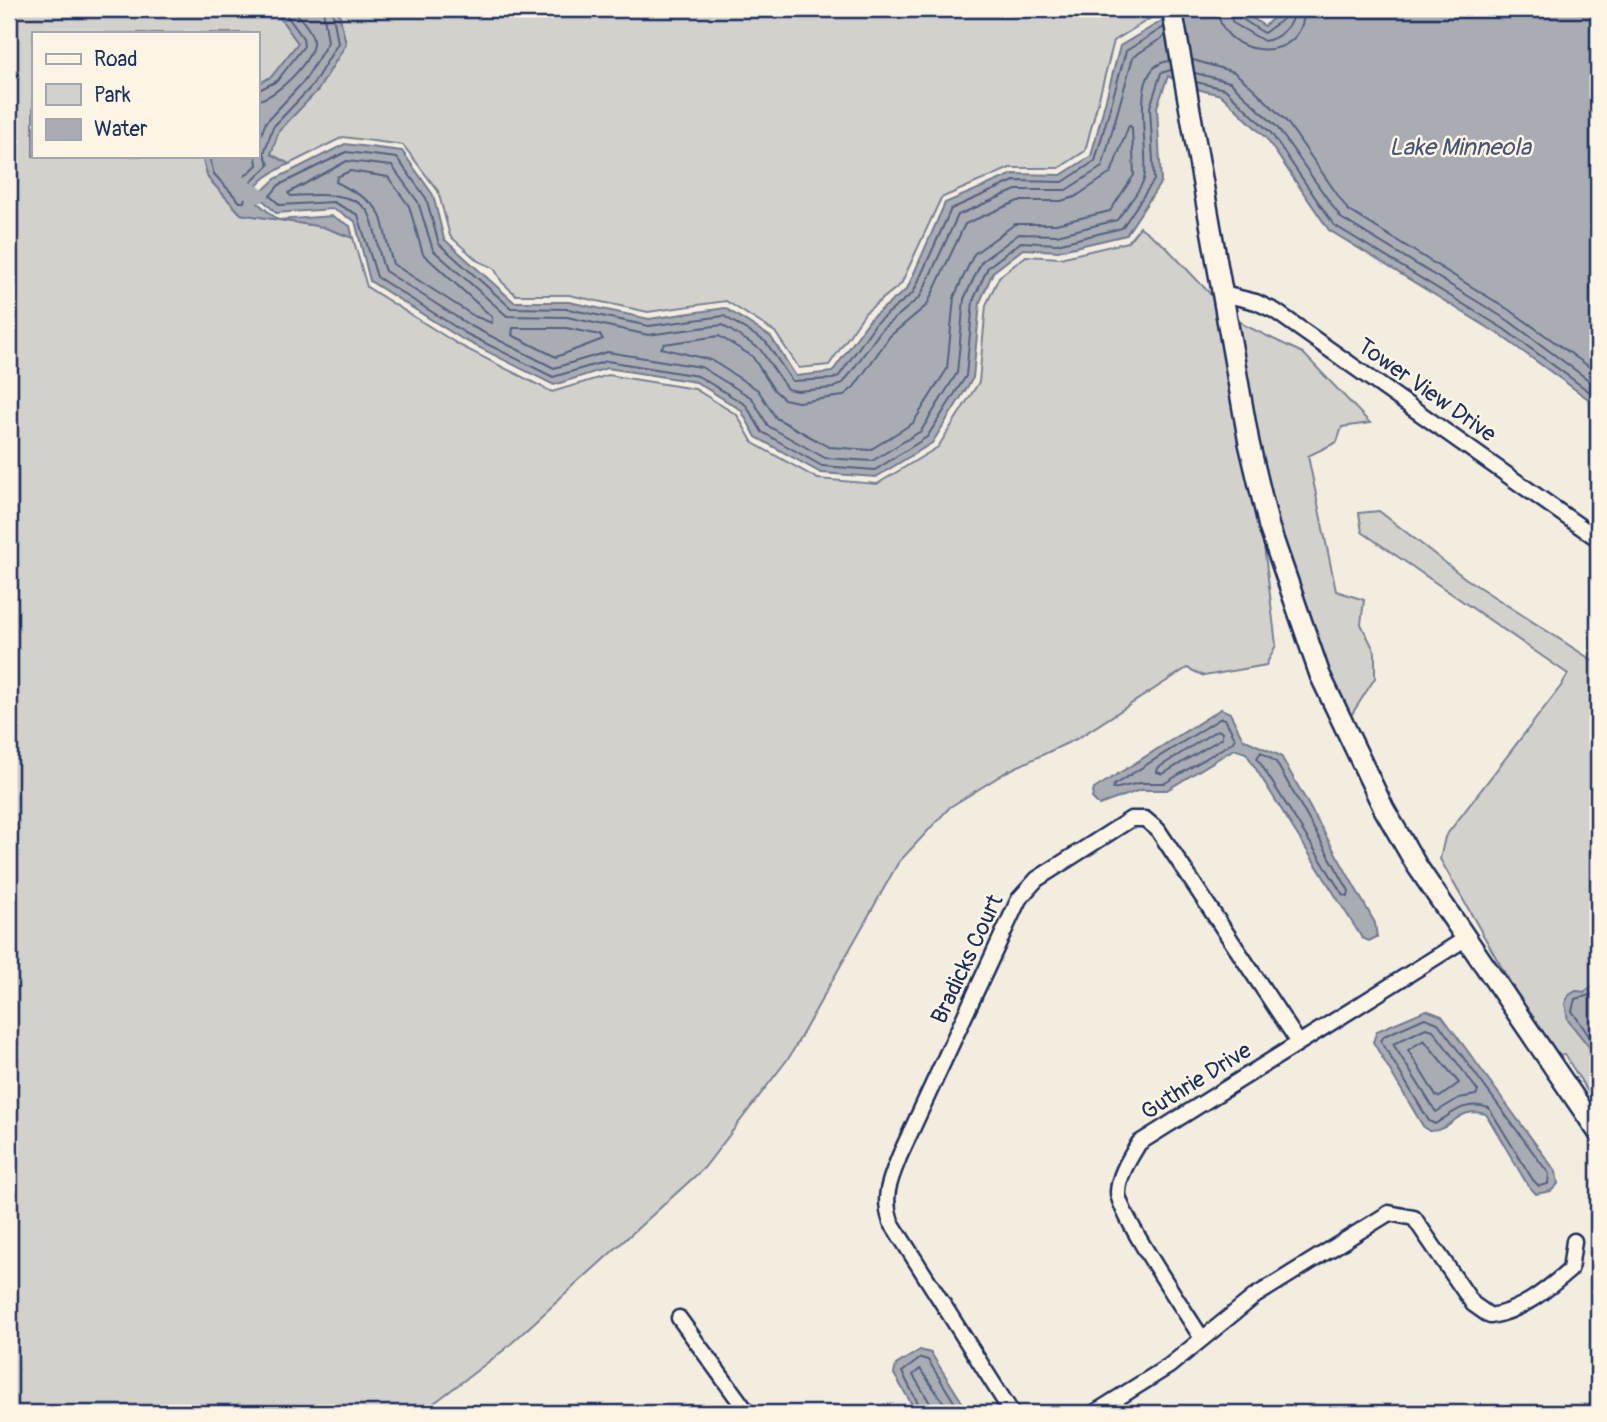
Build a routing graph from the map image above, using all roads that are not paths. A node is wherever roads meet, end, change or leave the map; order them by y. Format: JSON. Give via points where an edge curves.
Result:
{"nodes":[{"id":1,"x":1172,"y":9,"type":"edge"},
{"id":2,"x":1223,"y":294,"type":"junction"},
{"id":3,"x":1598,"y":539,"type":"edge"},
{"id":4,"x":1465,"y":939,"type":"junction"},
{"id":5,"x":1299,"y":1043,"type":"junction"},
{"id":6,"x":1598,"y":1132,"type":"edge"},
{"id":7,"x":1574,"y":1241,"type":"dead end"},
{"id":8,"x":680,"y":1318,"type":"dead end"},
{"id":9,"x":1201,"y":1337,"type":"junction"},
{"id":10,"x":748,"y":1413,"type":"edge"},
{"id":11,"x":1012,"y":1413,"type":"edge"},
{"id":12,"x":1094,"y":1413,"type":"edge"}],
"edges":[{"from":1,"to":2,"type":"main road"},
{"from":2,"to":3,"type":"street","name":"Tower View Drive","via":[[1275,311]]},
{"from":2,"to":4,"type":"main road","via":[[1249,443],[1269,527],[1297,613],[1331,699],[1378,797]]},
{"from":4,"to":5,"type":"street","name":"Guthrie Drive"},
{"from":4,"to":6,"type":"main road"},
{"from":5,"to":9,"type":"street","name":"Guthrie Drive","via":[[1139,1143],[1123,1170],[1117,1195]]},
{"from":5,"to":11,"type":"street","name":"Bradicks Court","via":[[1158,830],[1145,819],[1131,818],[1037,879],[1019,899],[886,1192],[891,1222]]},
{"from":7,"to":9,"type":"street","via":[[1570,1270],[1509,1313],[1490,1316],[1473,1304],[1414,1218],[1389,1213],[1255,1296]]},
{"from":8,"to":10,"type":"street"},
{"from":9,"to":12,"type":"street","via":[[1169,1366]]}]}
